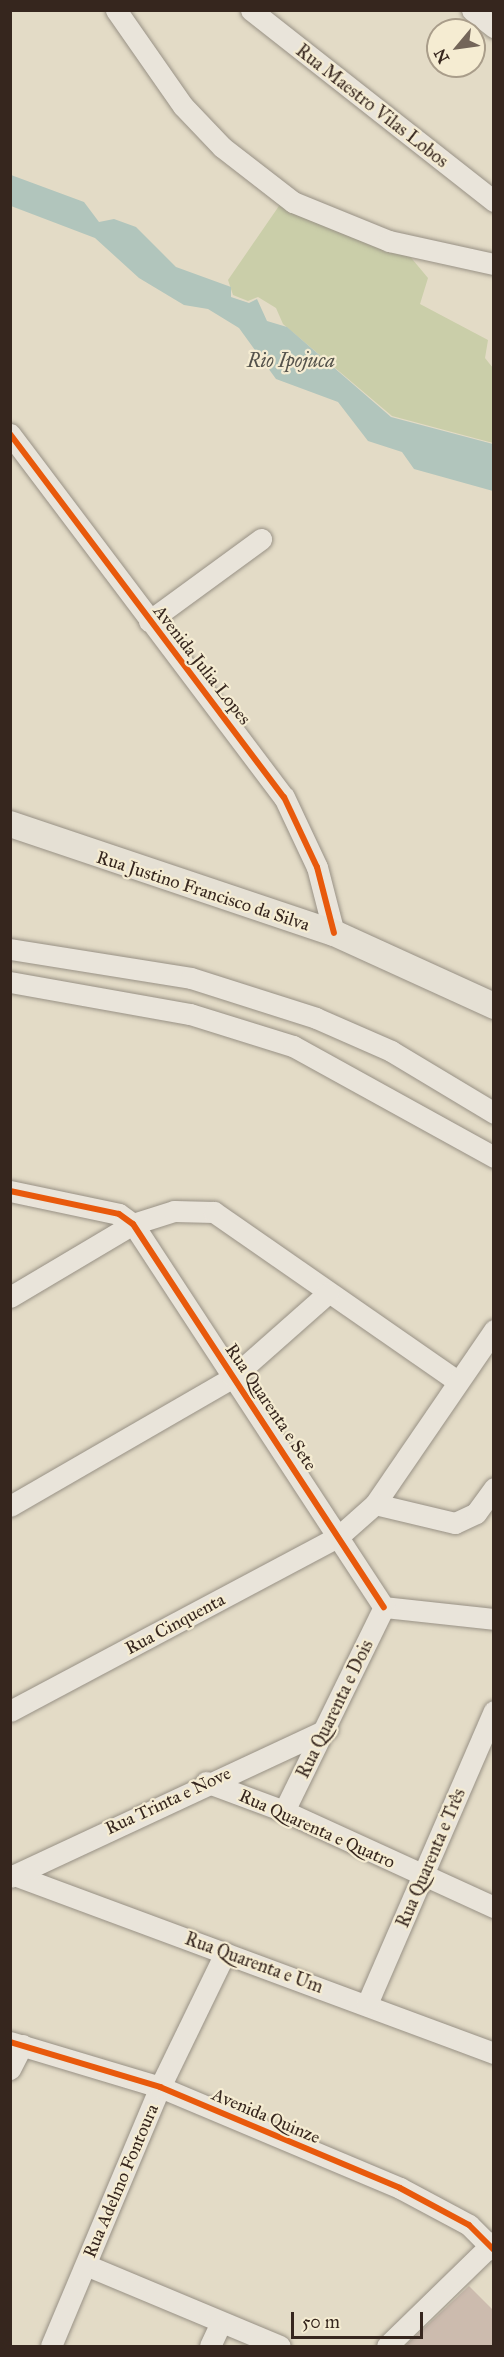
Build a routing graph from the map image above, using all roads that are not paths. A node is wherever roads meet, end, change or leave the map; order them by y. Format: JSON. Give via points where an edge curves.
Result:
{"nodes":[{"id":1,"x":250,"y":10,"type":"edge"},
{"id":2,"x":471,"y":10,"type":"edge"},
{"id":3,"x":127,"y":16,"type":"edge"},
{"id":4,"x":494,"y":27,"type":"edge"},
{"id":5,"x":494,"y":201,"type":"edge"},
{"id":6,"x":494,"y":264,"type":"edge"},
{"id":7,"x":10,"y":434,"type":"edge"},
{"id":8,"x":261,"y":539,"type":"dead end"},
{"id":9,"x":149,"y":621,"type":"junction"},
{"id":10,"x":10,"y":824,"type":"edge"},
{"id":11,"x":334,"y":933,"type":"junction"},
{"id":12,"x":10,"y":949,"type":"edge"},
{"id":13,"x":10,"y":982,"type":"edge"},
{"id":14,"x":494,"y":1006,"type":"edge"},
{"id":15,"x":494,"y":1113,"type":"edge"},
{"id":16,"x":494,"y":1157,"type":"edge"},
{"id":17,"x":10,"y":1191,"type":"edge"},
{"id":18,"x":133,"y":1224,"type":"junction"},
{"id":19,"x":328,"y":1293,"type":"junction"},
{"id":20,"x":10,"y":1297,"type":"edge"},
{"id":21,"x":494,"y":1330,"type":"edge"},
{"id":22,"x":233,"y":1377,"type":"junction"},
{"id":23,"x":457,"y":1381,"type":"junction"},
{"id":24,"x":494,"y":1488,"type":"edge"},
{"id":25,"x":375,"y":1504,"type":"junction"},
{"id":26,"x":10,"y":1506,"type":"edge"},
{"id":27,"x":339,"y":1536,"type":"junction"},
{"id":28,"x":384,"y":1607,"type":"junction"},
{"id":29,"x":494,"y":1619,"type":"edge"},
{"id":30,"x":10,"y":1711,"type":"edge"},
{"id":31,"x":494,"y":1711,"type":"edge"},
{"id":32,"x":327,"y":1729,"type":"junction"},
{"id":33,"x":206,"y":1782,"type":"junction"},
{"id":34,"x":284,"y":1811,"type":"junction"},
{"id":35,"x":12,"y":1876,"type":"edge"},
{"id":36,"x":424,"y":1877,"type":"junction"},
{"id":37,"x":494,"y":1907,"type":"edge"},
{"id":38,"x":225,"y":1953,"type":"junction"},
{"id":39,"x":367,"y":2004,"type":"junction"},
{"id":40,"x":16,"y":2043,"type":"edge"},
{"id":41,"x":494,"y":2053,"type":"edge"},
{"id":42,"x":10,"y":2069,"type":"edge"},
{"id":43,"x":160,"y":2087,"type":"junction"},
{"id":44,"x":492,"y":2246,"type":"edge"},
{"id":45,"x":86,"y":2265,"type":"junction"},
{"id":46,"x":221,"y":2322,"type":"junction"},
{"id":47,"x":51,"y":2346,"type":"edge"},
{"id":48,"x":210,"y":2346,"type":"edge"},
{"id":49,"x":280,"y":2346,"type":"edge"},
{"id":50,"x":387,"y":2346,"type":"edge"}],
"edges":[{"from":1,"to":5,"type":"street","name":"Rua Maestro Vilas Lobos"},
{"from":2,"to":4,"type":"street"},
{"from":3,"to":6,"type":"street","via":[[183,106],[222,147],[293,202],[388,241]]},
{"from":7,"to":9,"type":"street","name":"Avenida Julia Lopes"},
{"from":8,"to":9,"type":"street"},
{"from":9,"to":11,"type":"street","name":"Avenida Julia Lopes","via":[[284,797],[317,867]]},
{"from":10,"to":11,"type":"main road","name":"Rua Justino Francisco da Silva"},
{"from":11,"to":14,"type":"main road","name":"Rua Justino Francisco da Silva"},
{"from":12,"to":15,"type":"street","via":[[191,978],[316,1018],[391,1051]]},
{"from":13,"to":16,"type":"street","via":[[190,1014],[293,1046]]},
{"from":17,"to":18,"type":"street","via":[[119,1214]]},
{"from":18,"to":19,"type":"street","via":[[174,1211],[214,1212]]},
{"from":18,"to":20,"type":"street"},
{"from":18,"to":22,"type":"street","name":"Rua Quarenta e Sete"},
{"from":19,"to":22,"type":"street"},
{"from":19,"to":23,"type":"street"},
{"from":21,"to":23,"type":"street","name":"Rua Cinquenta"},
{"from":22,"to":26,"type":"street"},
{"from":22,"to":27,"type":"street","name":"Rua Quarenta e Sete"},
{"from":23,"to":25,"type":"street","name":"Rua Cinquenta"},
{"from":24,"to":25,"type":"street","via":[[476,1513],[455,1523]]},
{"from":25,"to":27,"type":"street","name":"Rua Cinquenta"},
{"from":27,"to":28,"type":"street","name":"Rua Quarenta e Sete"},
{"from":27,"to":30,"type":"street","name":"Rua Cinquenta"},
{"from":28,"to":29,"type":"street"},
{"from":28,"to":32,"type":"street","name":"Rua Quarenta e Dois"},
{"from":31,"to":36,"type":"street","name":"Rua Quarenta e Três"},
{"from":32,"to":33,"type":"street","name":"Rua Trinta e Nove"},
{"from":32,"to":34,"type":"street","name":"Rua Quarenta e Dois"},
{"from":33,"to":34,"type":"street","name":"Rua Quarenta e Quatro"},
{"from":33,"to":35,"type":"street","name":"Rua Trinta e Nove"},
{"from":34,"to":36,"type":"street","name":"Rua Quarenta e Quatro"},
{"from":35,"to":38,"type":"street","name":"Rua Quarenta e Um"},
{"from":36,"to":37,"type":"street","name":"Rua Quarenta e Quatro"},
{"from":36,"to":39,"type":"street","name":"Rua Quarenta e Três"},
{"from":38,"to":39,"type":"street","name":"Rua Quarenta e Um"},
{"from":38,"to":43,"type":"street","name":"Rua Adelmo Fontoura"},
{"from":39,"to":41,"type":"street","name":"Rua Quarenta e Um"},
{"from":40,"to":42,"type":"street"},
{"from":40,"to":43,"type":"street","name":"Avenida Quinze"},
{"from":43,"to":44,"type":"street","name":"Avenida Quinze","via":[[400,2188],[469,2225]]},
{"from":43,"to":45,"type":"street","name":"Rua Adelmo Fontoura"},
{"from":44,"to":50,"type":"street"},
{"from":45,"to":46,"type":"street"},
{"from":45,"to":47,"type":"street","name":"Rua Adelmo Fontoura"},
{"from":46,"to":48,"type":"street"},
{"from":46,"to":49,"type":"street"}]}
